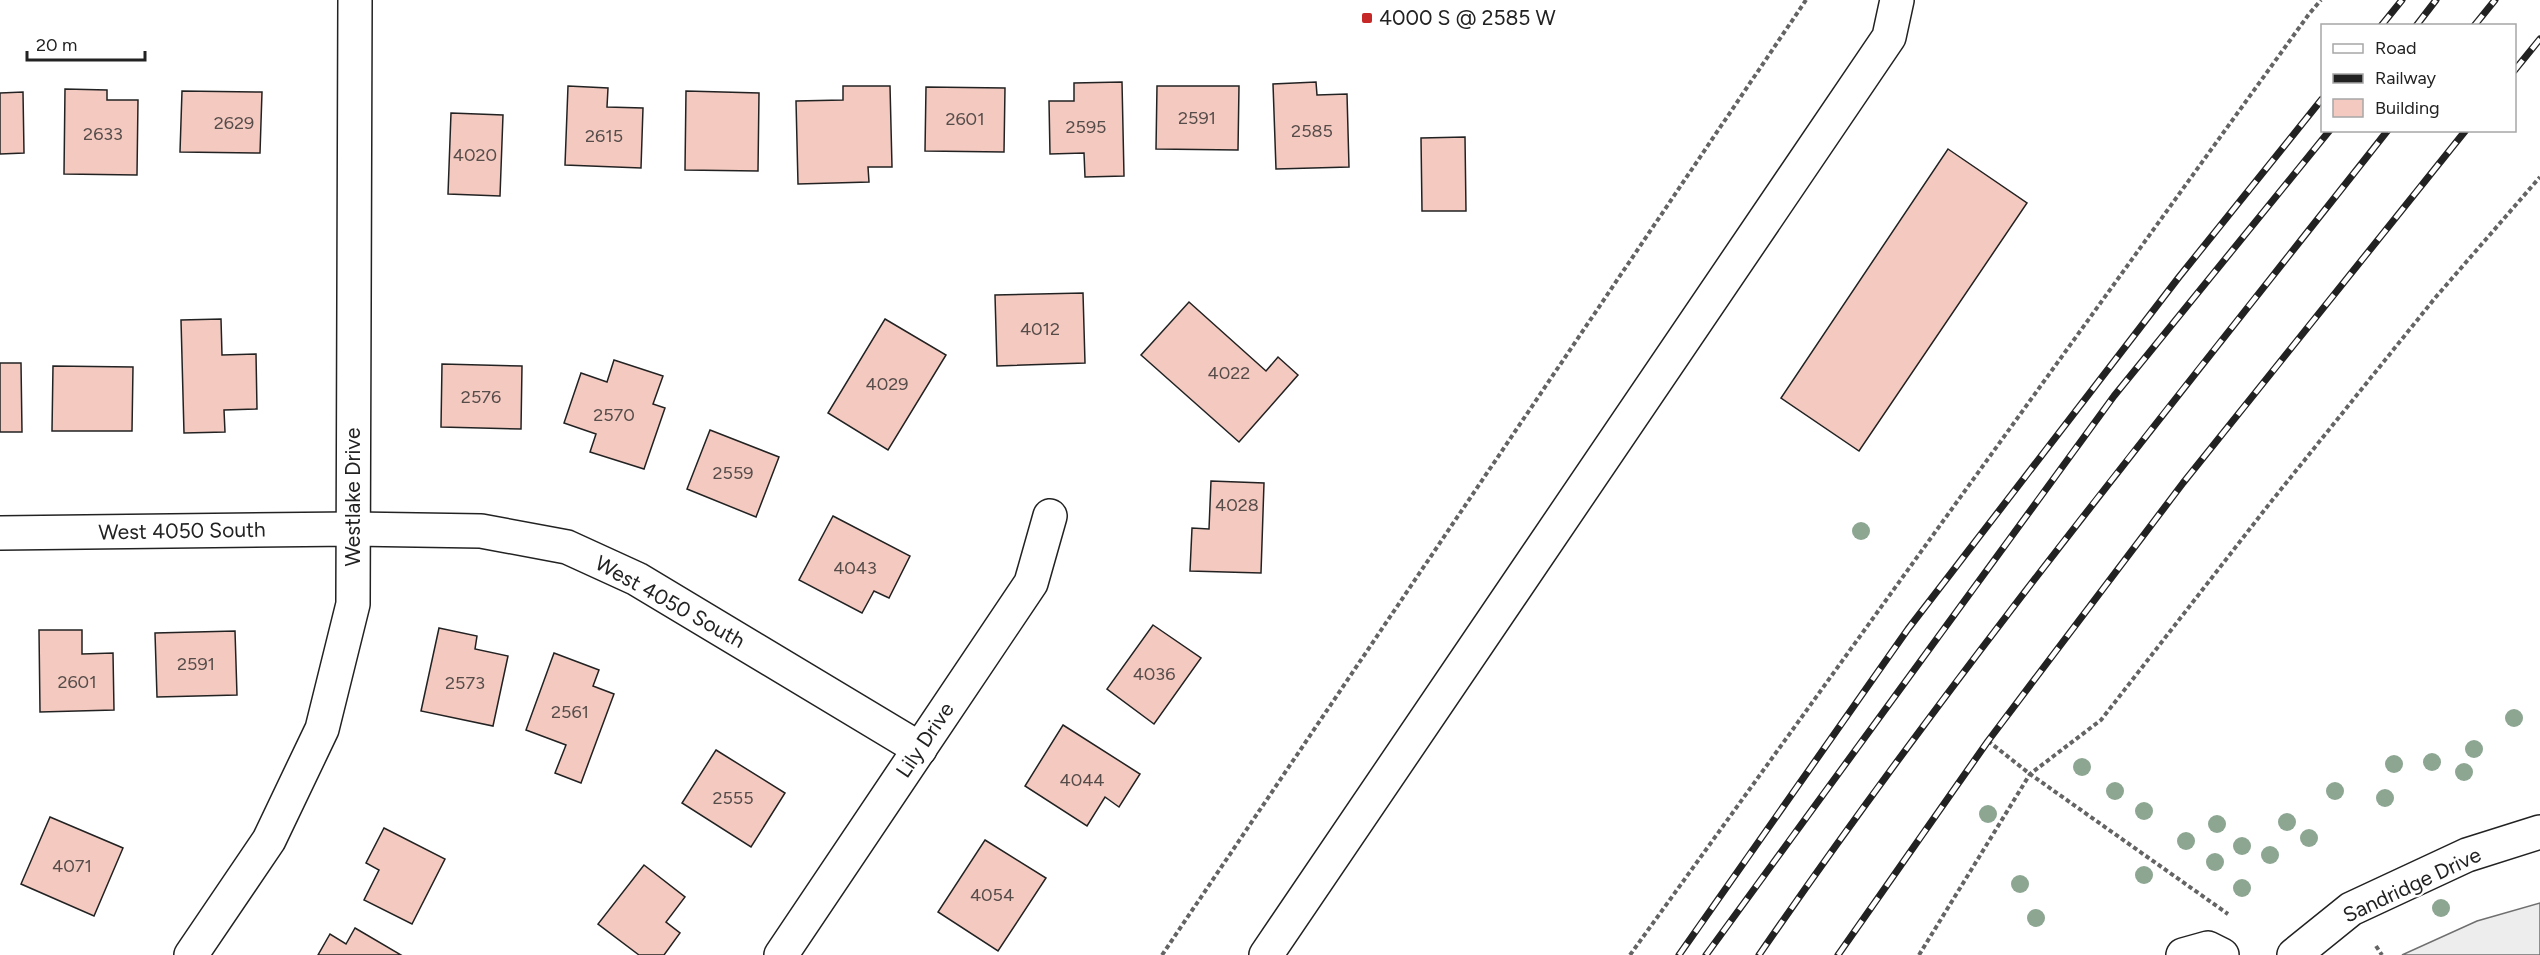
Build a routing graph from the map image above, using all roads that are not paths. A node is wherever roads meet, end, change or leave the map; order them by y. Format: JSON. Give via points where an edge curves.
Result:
{"nodes":[{"id":1,"x":355,"y":0,"type":"edge"},
{"id":2,"x":1897,"y":0,"type":"edge"},
{"id":3,"x":1050,"y":516,"type":"dead end"},
{"id":4,"x":353,"y":529,"type":"junction"},
{"id":5,"x":0,"y":533,"type":"edge"},
{"id":6,"x":920,"y":749,"type":"junction"},
{"id":7,"x":2540,"y":832,"type":"edge"},
{"id":8,"x":191,"y":955,"type":"edge"},
{"id":9,"x":781,"y":955,"type":"edge"},
{"id":10,"x":1266,"y":955,"type":"edge"},
{"id":11,"x":2183,"y":955,"type":"edge"},
{"id":12,"x":2222,"y":955,"type":"edge"},
{"id":13,"x":2294,"y":955,"type":"edge"}],
"edges":[{"from":1,"to":4,"type":"street","name":"Westlake Drive"},
{"from":2,"to":10,"type":"street","via":[[1889,38]]},
{"from":3,"to":6,"type":"street","name":"Lily Drive","via":[[1031,583]]},
{"from":4,"to":5,"type":"street","name":"West 4050 South"},
{"from":4,"to":6,"type":"street","name":"West 4050 South","via":[[482,531],[567,546],[637,579]]},
{"from":4,"to":8,"type":"street","name":"Westlake Drive","via":[[353,604],[322,729],[268,840]]},
{"from":6,"to":9,"type":"street","name":"Lily Drive"},
{"from":7,"to":13,"type":"street","name":"Sandridge Drive","via":[[2467,855],[2351,909]]},
{"from":11,"to":12,"type":"street","via":[[2208,948]]}]}
